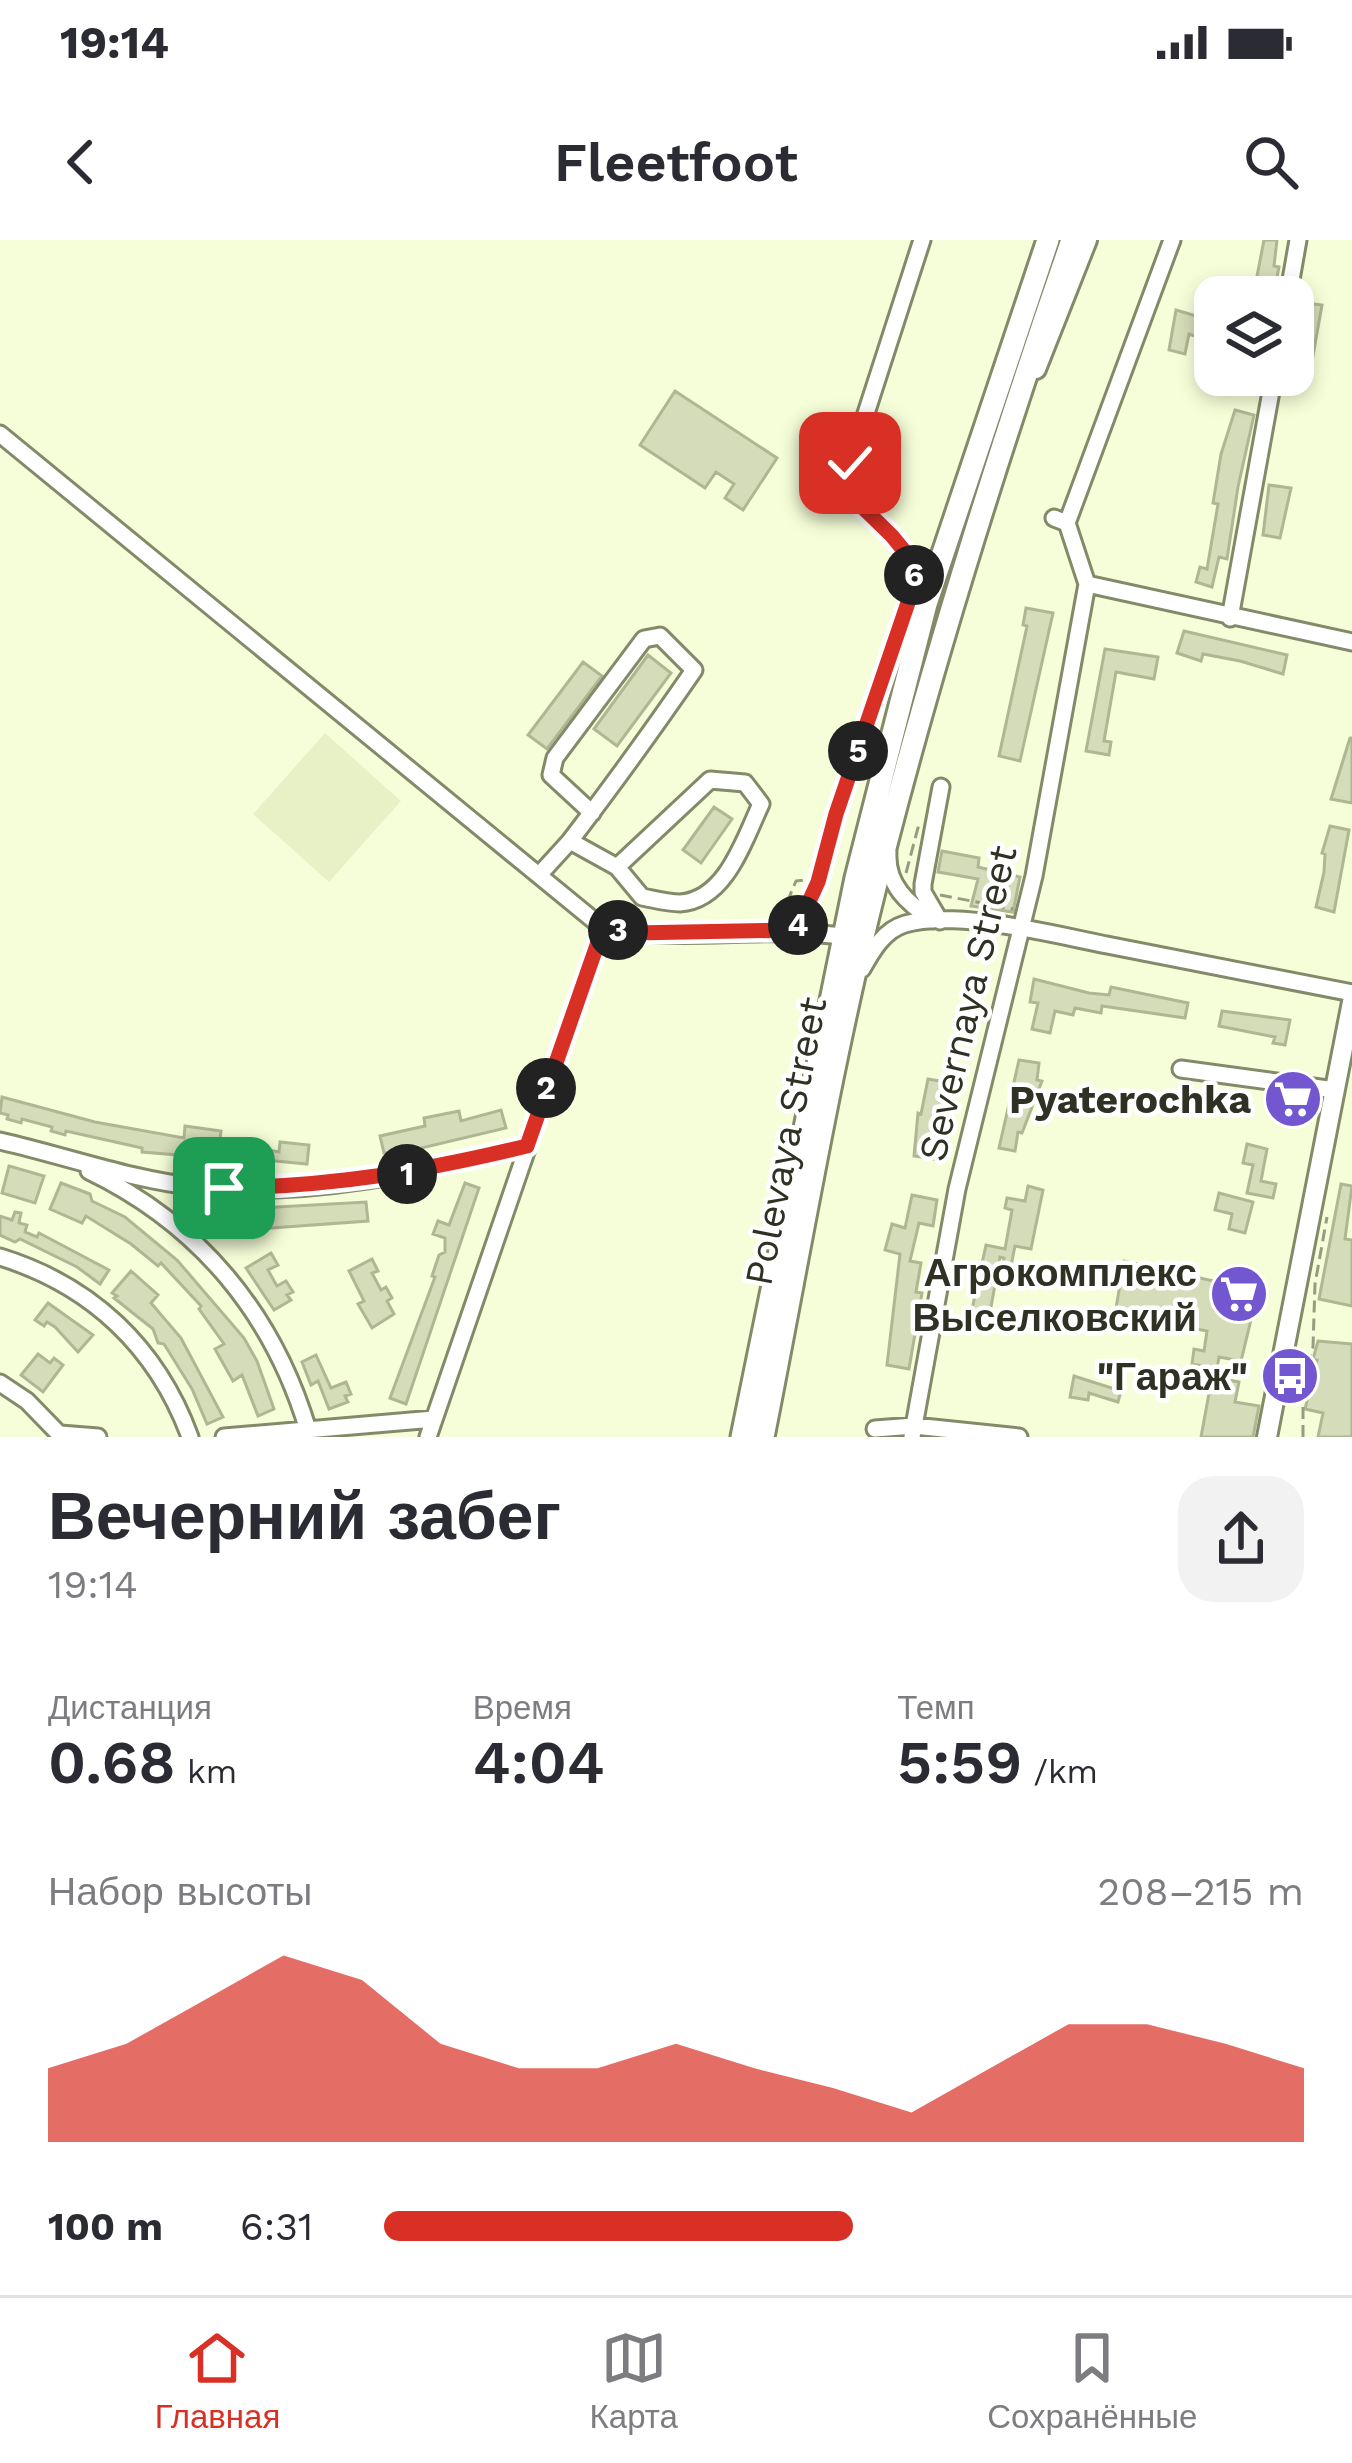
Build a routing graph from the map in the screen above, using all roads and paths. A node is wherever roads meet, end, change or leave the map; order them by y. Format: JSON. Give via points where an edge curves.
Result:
{"nodes":[{"id":1,"x":922,"y":240,"type":"edge"},
{"id":2,"x":1048,"y":240,"type":"edge"},
{"id":3,"x":1072,"y":240,"type":"edge"},
{"id":4,"x":1087,"y":240,"type":"edge"},
{"id":5,"x":1172,"y":240,"type":"edge"},
{"id":6,"x":1298,"y":240,"type":"edge"},
{"id":7,"x":1292,"y":276,"type":"edge"},
{"id":8,"x":1270,"y":396,"type":"edge"},
{"id":9,"x":1005,"y":433,"type":"junction"},
{"id":10,"x":0,"y":434,"type":"edge"},
{"id":11,"x":814,"y":468,"type":"dead end"},
{"id":12,"x":845,"y":490,"type":"junction"},
{"id":13,"x":1088,"y":584,"type":"junction"},
{"id":14,"x":1230,"y":618,"type":"junction"},
{"id":15,"x":1352,"y":642,"type":"edge"},
{"id":16,"x":941,"y":788,"type":"dead end"},
{"id":17,"x":592,"y":813,"type":"junction"},
{"id":18,"x":920,"y":823,"type":"dead end"},
{"id":19,"x":888,"y":833,"type":"junction"},
{"id":20,"x":570,"y":841,"type":"junction"},
{"id":21,"x":617,"y":867,"type":"junction"},
{"id":22,"x":906,"y":873,"type":"dead end"},
{"id":23,"x":539,"y":875,"type":"junction"},
{"id":24,"x":923,"y":892,"type":"junction"},
{"id":25,"x":1021,"y":919,"type":"junction"},
{"id":26,"x":937,"y":920,"type":"junction"},
{"id":27,"x":603,"y":928,"type":"junction"},
{"id":28,"x":796,"y":930,"type":"junction"},
{"id":29,"x":842,"y":936,"type":"junction"},
{"id":30,"x":851,"y":987,"type":"junction"},
{"id":31,"x":1352,"y":993,"type":"edge"},
{"id":32,"x":1352,"y":1003,"type":"edge"},
{"id":33,"x":1180,"y":1069,"type":"dead end"},
{"id":34,"x":1335,"y":1090,"type":"junction"},
{"id":35,"x":0,"y":1141,"type":"edge"},
{"id":36,"x":527,"y":1146,"type":"junction"},
{"id":37,"x":45,"y":1151,"type":"junction"},
{"id":38,"x":1327,"y":1214,"type":"dead end"},
{"id":39,"x":0,"y":1257,"type":"edge"},
{"id":40,"x":0,"y":1383,"type":"edge"},
{"id":41,"x":434,"y":1420,"type":"junction"},
{"id":42,"x":874,"y":1429,"type":"dead end"},
{"id":43,"x":308,"y":1430,"type":"junction"},
{"id":44,"x":913,"y":1432,"type":"edge"},
{"id":45,"x":61,"y":1436,"type":"edge"},
{"id":46,"x":98,"y":1437,"type":"edge"},
{"id":47,"x":190,"y":1437,"type":"edge"},
{"id":48,"x":224,"y":1437,"type":"edge"},
{"id":49,"x":428,"y":1437,"type":"edge"},
{"id":50,"x":742,"y":1437,"type":"edge"},
{"id":51,"x":763,"y":1437,"type":"edge"},
{"id":52,"x":1019,"y":1437,"type":"edge"},
{"id":53,"x":1267,"y":1437,"type":"edge"},
{"id":54,"x":1303,"y":1437,"type":"edge"}],
"edges":[{"from":1,"to":12,"type":"street"},
{"from":2,"to":29,"type":"highway","name":"Polevaya Street","via":[[926,604]]},
{"from":3,"to":9,"type":"highway","name":"Polevaya Street"},
{"from":4,"to":9,"type":"main road"},
{"from":5,"to":13,"type":"street","via":[[1060,521]]},
{"from":6,"to":7,"type":"street"},
{"from":8,"to":14,"type":"street"},
{"from":9,"to":19,"type":"highway","name":"Polevaya Street"},
{"from":10,"to":23,"type":"street"},
{"from":11,"to":12,"type":"street"},
{"from":12,"to":28,"type":"street","via":[[915,564],[912,591]]},
{"from":13,"to":14,"type":"street"},
{"from":13,"to":25,"type":"street","name":"Severnaya Street"},
{"from":14,"to":15,"type":"street"},
{"from":16,"to":24,"type":"street"},
{"from":17,"to":17,"type":"street","via":[[550,775],[555,758],[644,639],[660,636],[694,670]]},
{"from":17,"to":20,"type":"street"},
{"from":18,"to":22,"type":"path"},
{"from":19,"to":26,"type":"street","via":[[893,883]]},
{"from":19,"to":30,"type":"highway","name":"Polevaya Street"},
{"from":20,"to":21,"type":"street"},
{"from":20,"to":23,"type":"street"},
{"from":21,"to":21,"type":"street","via":[[642,897],[680,903],[710,894],[761,804],[746,783],[710,780]]},
{"from":23,"to":27,"type":"street"},
{"from":24,"to":25,"type":"path"},
{"from":24,"to":26,"type":"street"},
{"from":25,"to":26,"type":"street"},
{"from":25,"to":31,"type":"street"},
{"from":25,"to":44,"type":"street","name":"Severnaya Street","via":[[957,1189]]},
{"from":26,"to":30,"type":"street","via":[[890,931]]},
{"from":27,"to":28,"type":"street"},
{"from":27,"to":36,"type":"street"},
{"from":28,"to":29,"type":"street"},
{"from":29,"to":50,"type":"highway","name":"Polevaya Street"},
{"from":30,"to":51,"type":"highway","name":"Polevaya Street"},
{"from":32,"to":34,"type":"main road"},
{"from":33,"to":34,"type":"street"},
{"from":34,"to":53,"type":"main road"},
{"from":35,"to":37,"type":"street"},
{"from":36,"to":37,"type":"street","via":[[352,1182],[224,1188]]},
{"from":36,"to":41,"type":"street"},
{"from":37,"to":43,"type":"street","via":[[134,1195],[203,1247],[258,1314]]},
{"from":38,"to":54,"type":"path","via":[[1303,1378]]},
{"from":39,"to":47,"type":"street","via":[[62,1281],[140,1345]]},
{"from":40,"to":45,"type":"street"},
{"from":41,"to":43,"type":"street"},
{"from":41,"to":49,"type":"street"},
{"from":42,"to":44,"type":"street"},
{"from":43,"to":48,"type":"street"},
{"from":44,"to":52,"type":"street"},
{"from":45,"to":46,"type":"street"}]}
